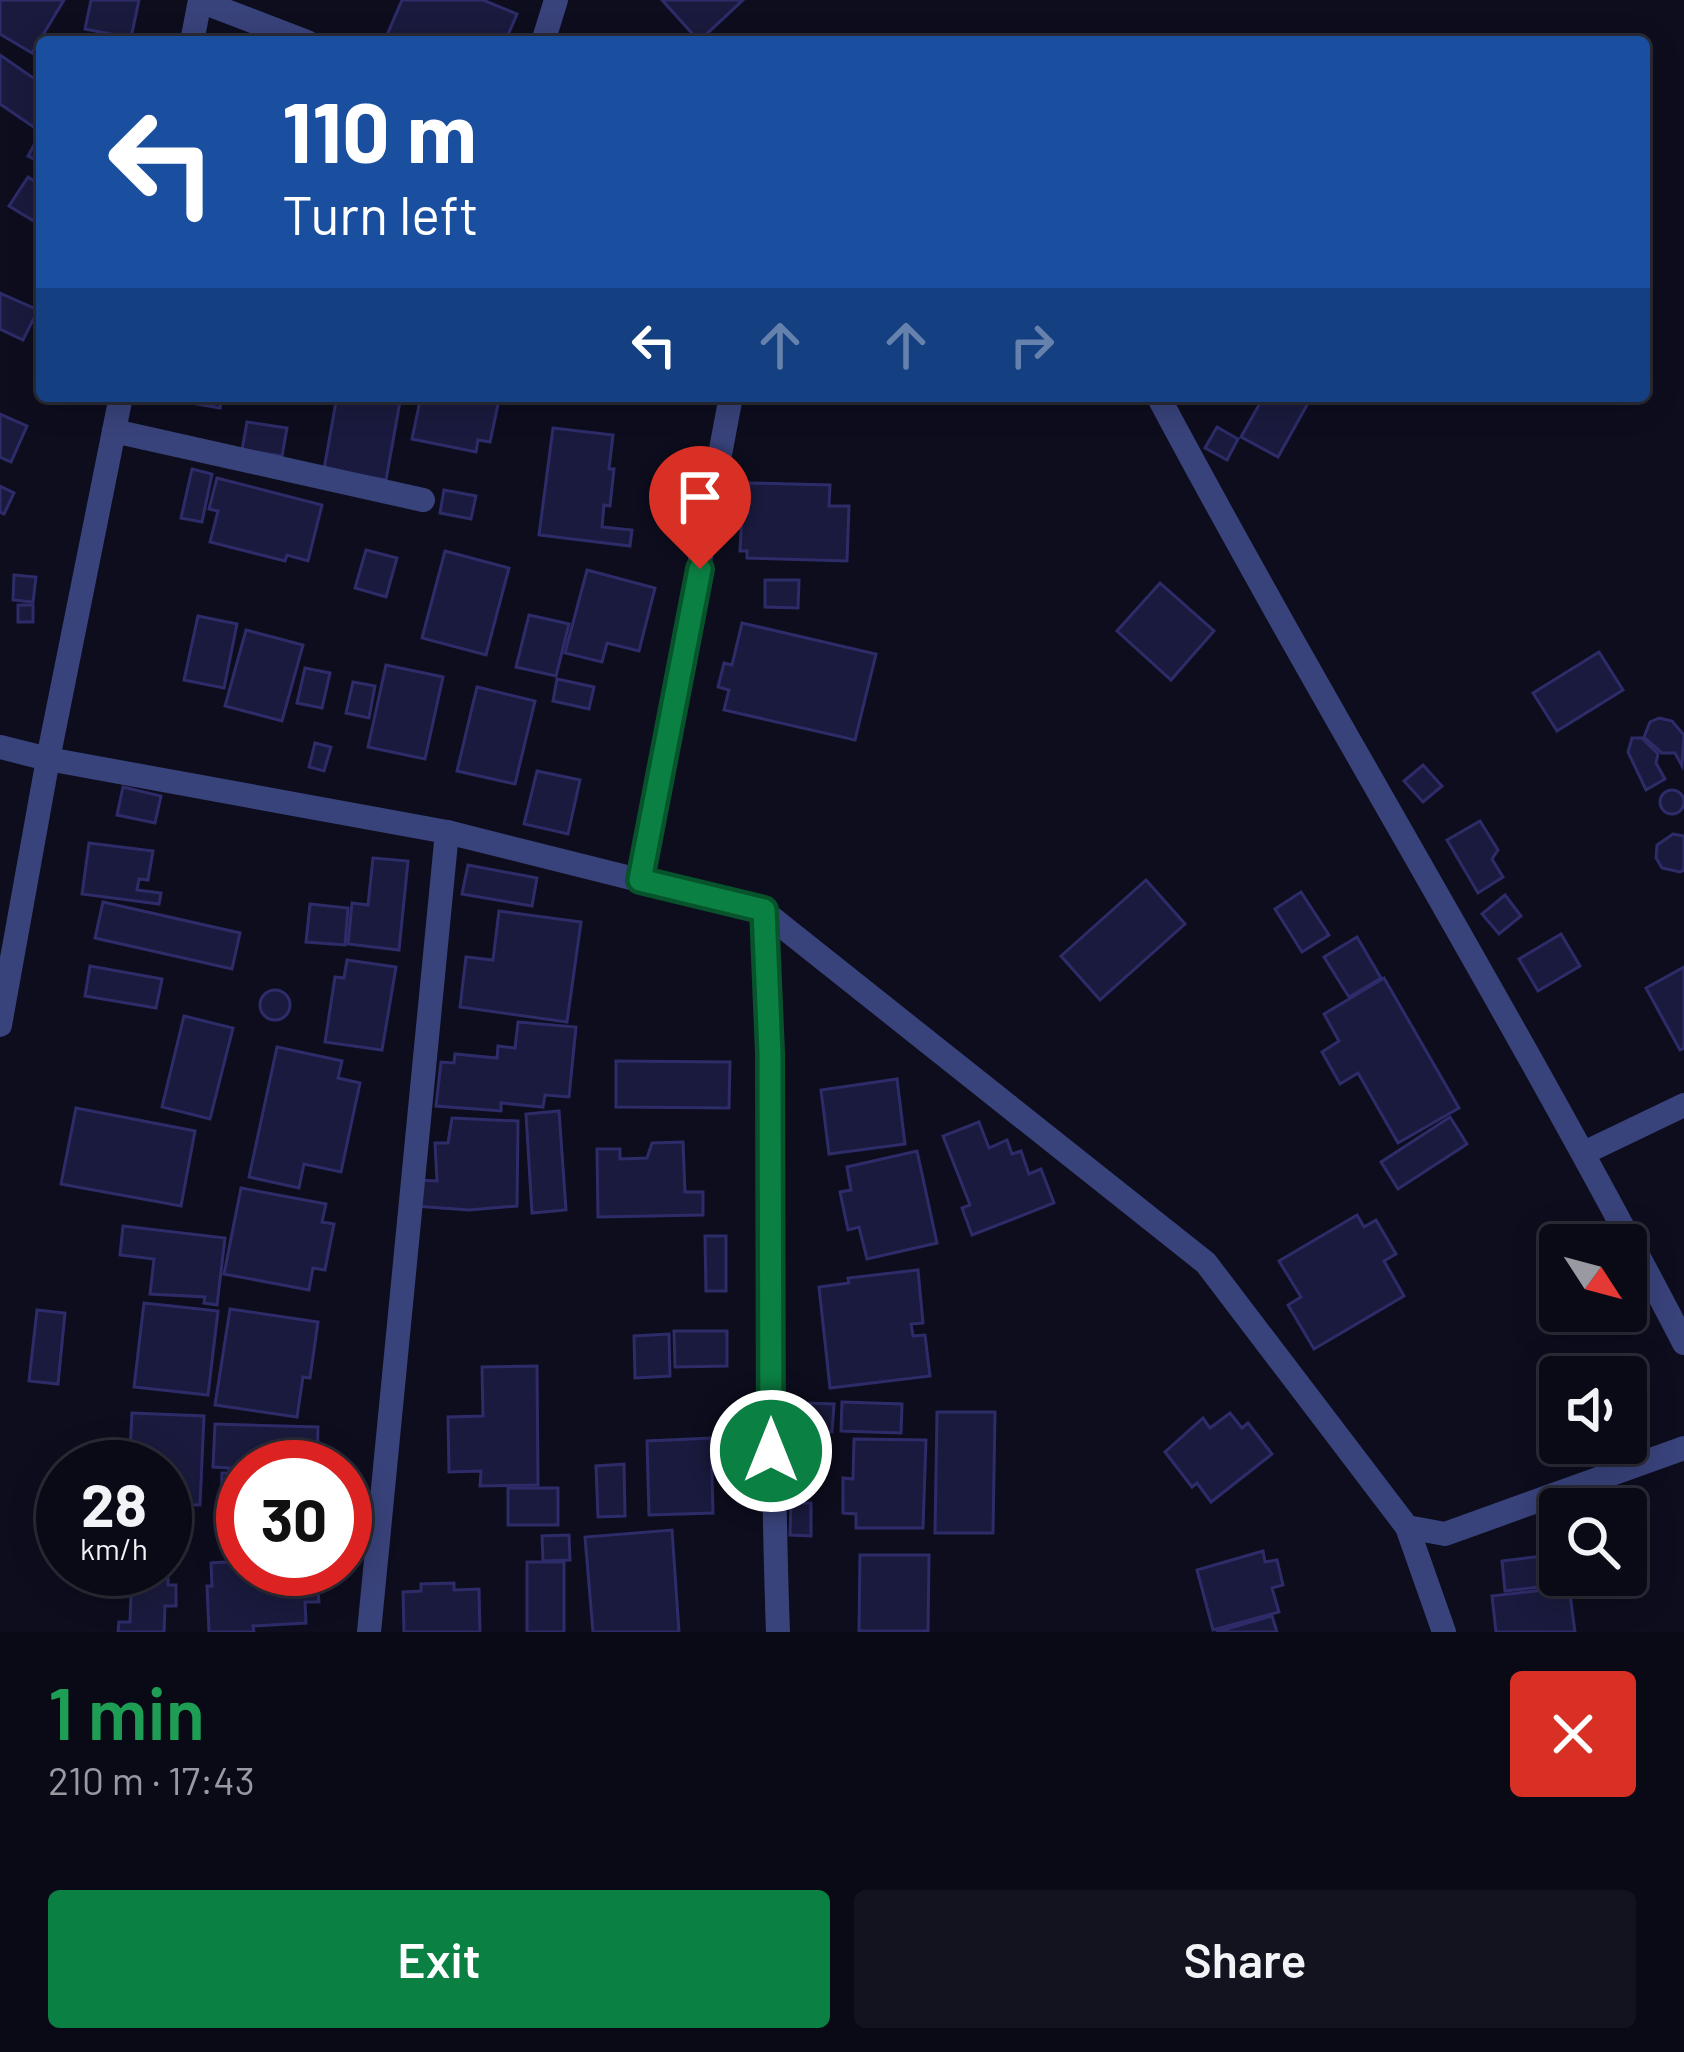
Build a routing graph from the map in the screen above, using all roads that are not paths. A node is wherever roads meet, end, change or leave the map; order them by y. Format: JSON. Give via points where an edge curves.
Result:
{"nodes":[{"id":1,"x":200,"y":0,"type":"edge"},
{"id":2,"x":556,"y":0,"type":"edge"},
{"id":3,"x":193,"y":36,"type":"edge"},
{"id":4,"x":292,"y":36,"type":"edge"},
{"id":5,"x":545,"y":36,"type":"edge"},
{"id":6,"x":120,"y":402,"type":"edge"},
{"id":7,"x":730,"y":402,"type":"edge"},
{"id":8,"x":1161,"y":402,"type":"edge"},
{"id":9,"x":114,"y":431,"type":"junction"},
{"id":10,"x":423,"y":500,"type":"dead end"},
{"id":11,"x":0,"y":747,"type":"edge"},
{"id":12,"x":48,"y":759,"type":"junction"},
{"id":13,"x":446,"y":832,"type":"junction"},
{"id":14,"x":640,"y":880,"type":"junction"},
{"id":15,"x":764,"y":910,"type":"junction"},
{"id":16,"x":0,"y":1025,"type":"edge"},
{"id":17,"x":1684,"y":1105,"type":"edge"},
{"id":18,"x":1584,"y":1153,"type":"junction"},
{"id":19,"x":1684,"y":1343,"type":"edge"},
{"id":20,"x":1684,"y":1448,"type":"edge"},
{"id":21,"x":1407,"y":1527,"type":"junction"},
{"id":22,"x":369,"y":1632,"type":"edge"},
{"id":23,"x":778,"y":1632,"type":"edge"},
{"id":24,"x":1444,"y":1632,"type":"edge"}],
"edges":[{"from":1,"to":3,"type":"street"},
{"from":1,"to":4,"type":"street"},
{"from":2,"to":5,"type":"street"},
{"from":6,"to":9,"type":"street"},
{"from":7,"to":14,"type":"street"},
{"from":8,"to":18,"type":"street"},
{"from":9,"to":10,"type":"street"},
{"from":9,"to":12,"type":"street"},
{"from":11,"to":12,"type":"street"},
{"from":12,"to":13,"type":"street"},
{"from":12,"to":16,"type":"street"},
{"from":13,"to":14,"type":"street"},
{"from":13,"to":22,"type":"street"},
{"from":14,"to":15,"type":"street"},
{"from":15,"to":21,"type":"street","via":[[1206,1263]]},
{"from":15,"to":23,"type":"street"},
{"from":17,"to":18,"type":"street"},
{"from":18,"to":19,"type":"street"},
{"from":20,"to":21,"type":"street","via":[[1444,1534]]},
{"from":21,"to":24,"type":"street"}]}
